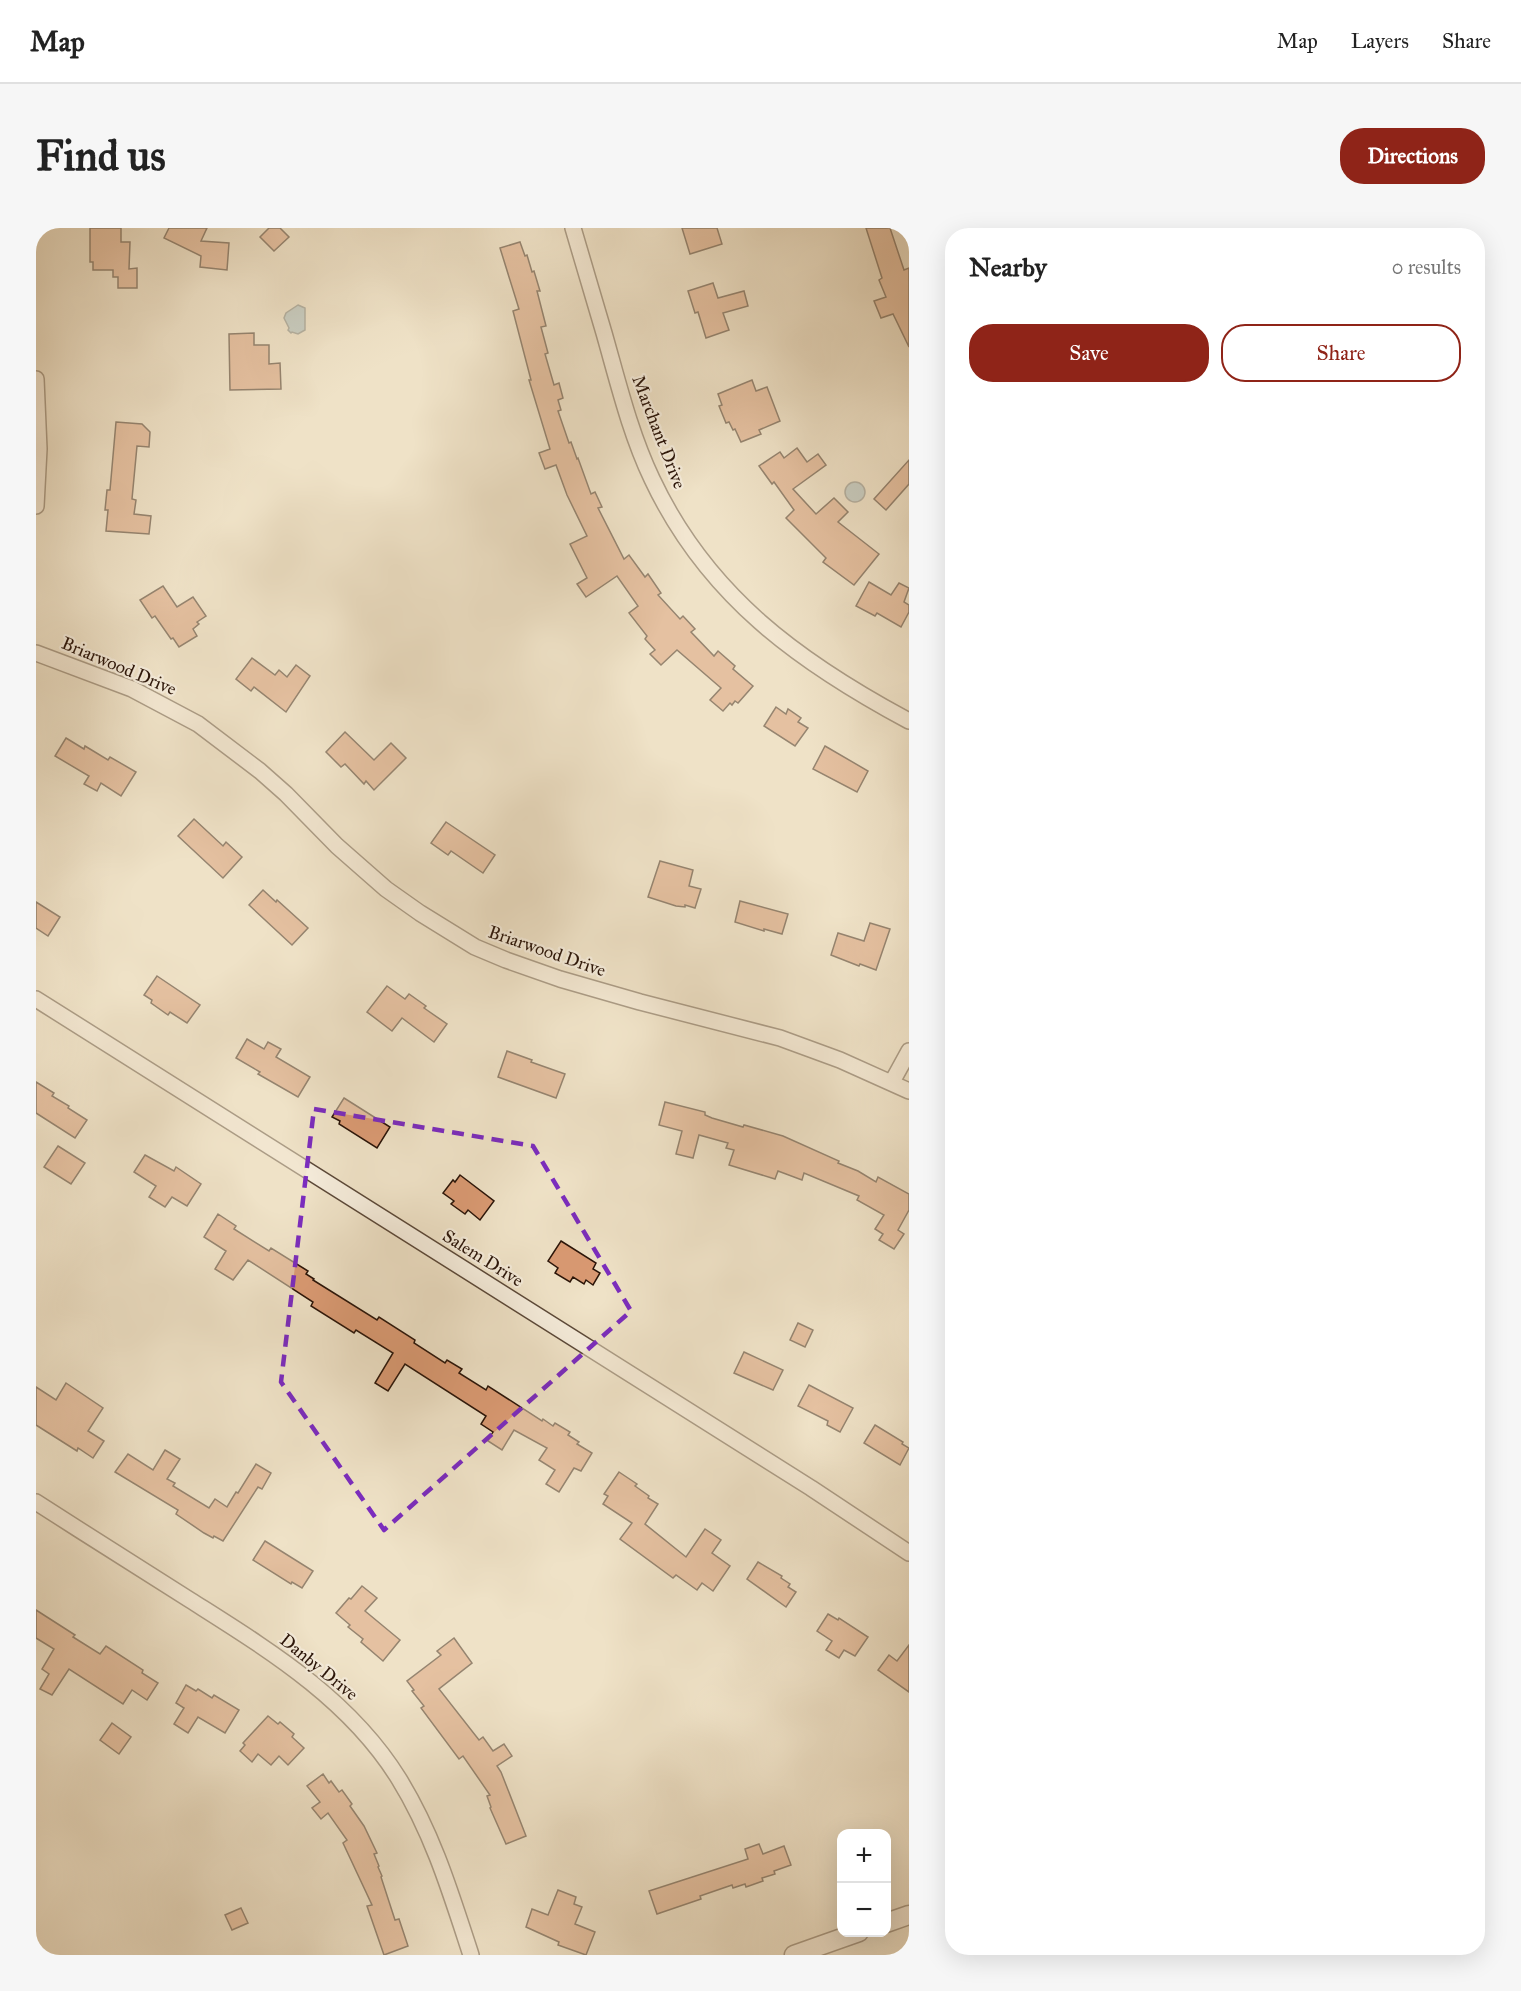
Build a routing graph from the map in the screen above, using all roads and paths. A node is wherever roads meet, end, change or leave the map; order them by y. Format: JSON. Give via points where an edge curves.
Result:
{"nodes":[{"id":1,"x":573,"y":228,"type":"edge"},
{"id":2,"x":36,"y":379,"type":"edge"},
{"id":3,"x":36,"y":506,"type":"edge"},
{"id":4,"x":36,"y":652,"type":"edge"},
{"id":5,"x":909,"y":721,"type":"edge"},
{"id":6,"x":36,"y":999,"type":"edge"},
{"id":7,"x":909,"y":1051,"type":"edge"},
{"id":8,"x":892,"y":1082,"type":"junction"},
{"id":9,"x":909,"y":1091,"type":"edge"},
{"id":10,"x":36,"y":1502,"type":"edge"},
{"id":11,"x":909,"y":1553,"type":"edge"},
{"id":12,"x":909,"y":1915,"type":"edge"},
{"id":13,"x":891,"y":1921,"type":"edge"},
{"id":14,"x":845,"y":1937,"type":"edge"},
{"id":15,"x":471,"y":1955,"type":"edge"},
{"id":16,"x":794,"y":1955,"type":"edge"}],
"edges":[{"from":1,"to":5,"type":"street","name":"Marchant Drive","via":[[635,436],[656,487],[688,541],[729,592],[786,645]]},
{"from":2,"to":3,"type":"street"},
{"from":4,"to":8,"type":"street","name":"Briarwood Drive","via":[[132,689],[198,724],[260,771],[386,889],[475,947],[560,979],[780,1038]]},
{"from":6,"to":11,"type":"street","name":"Salem Drive"},
{"from":7,"to":8,"type":"street"},
{"from":8,"to":9,"type":"street","name":"Briarwood Drive"},
{"from":10,"to":15,"type":"street","name":"Danby Drive","via":[[281,1660],[358,1725],[398,1777],[425,1825]]},
{"from":12,"to":13,"type":"street"},
{"from":14,"to":16,"type":"street"}]}
